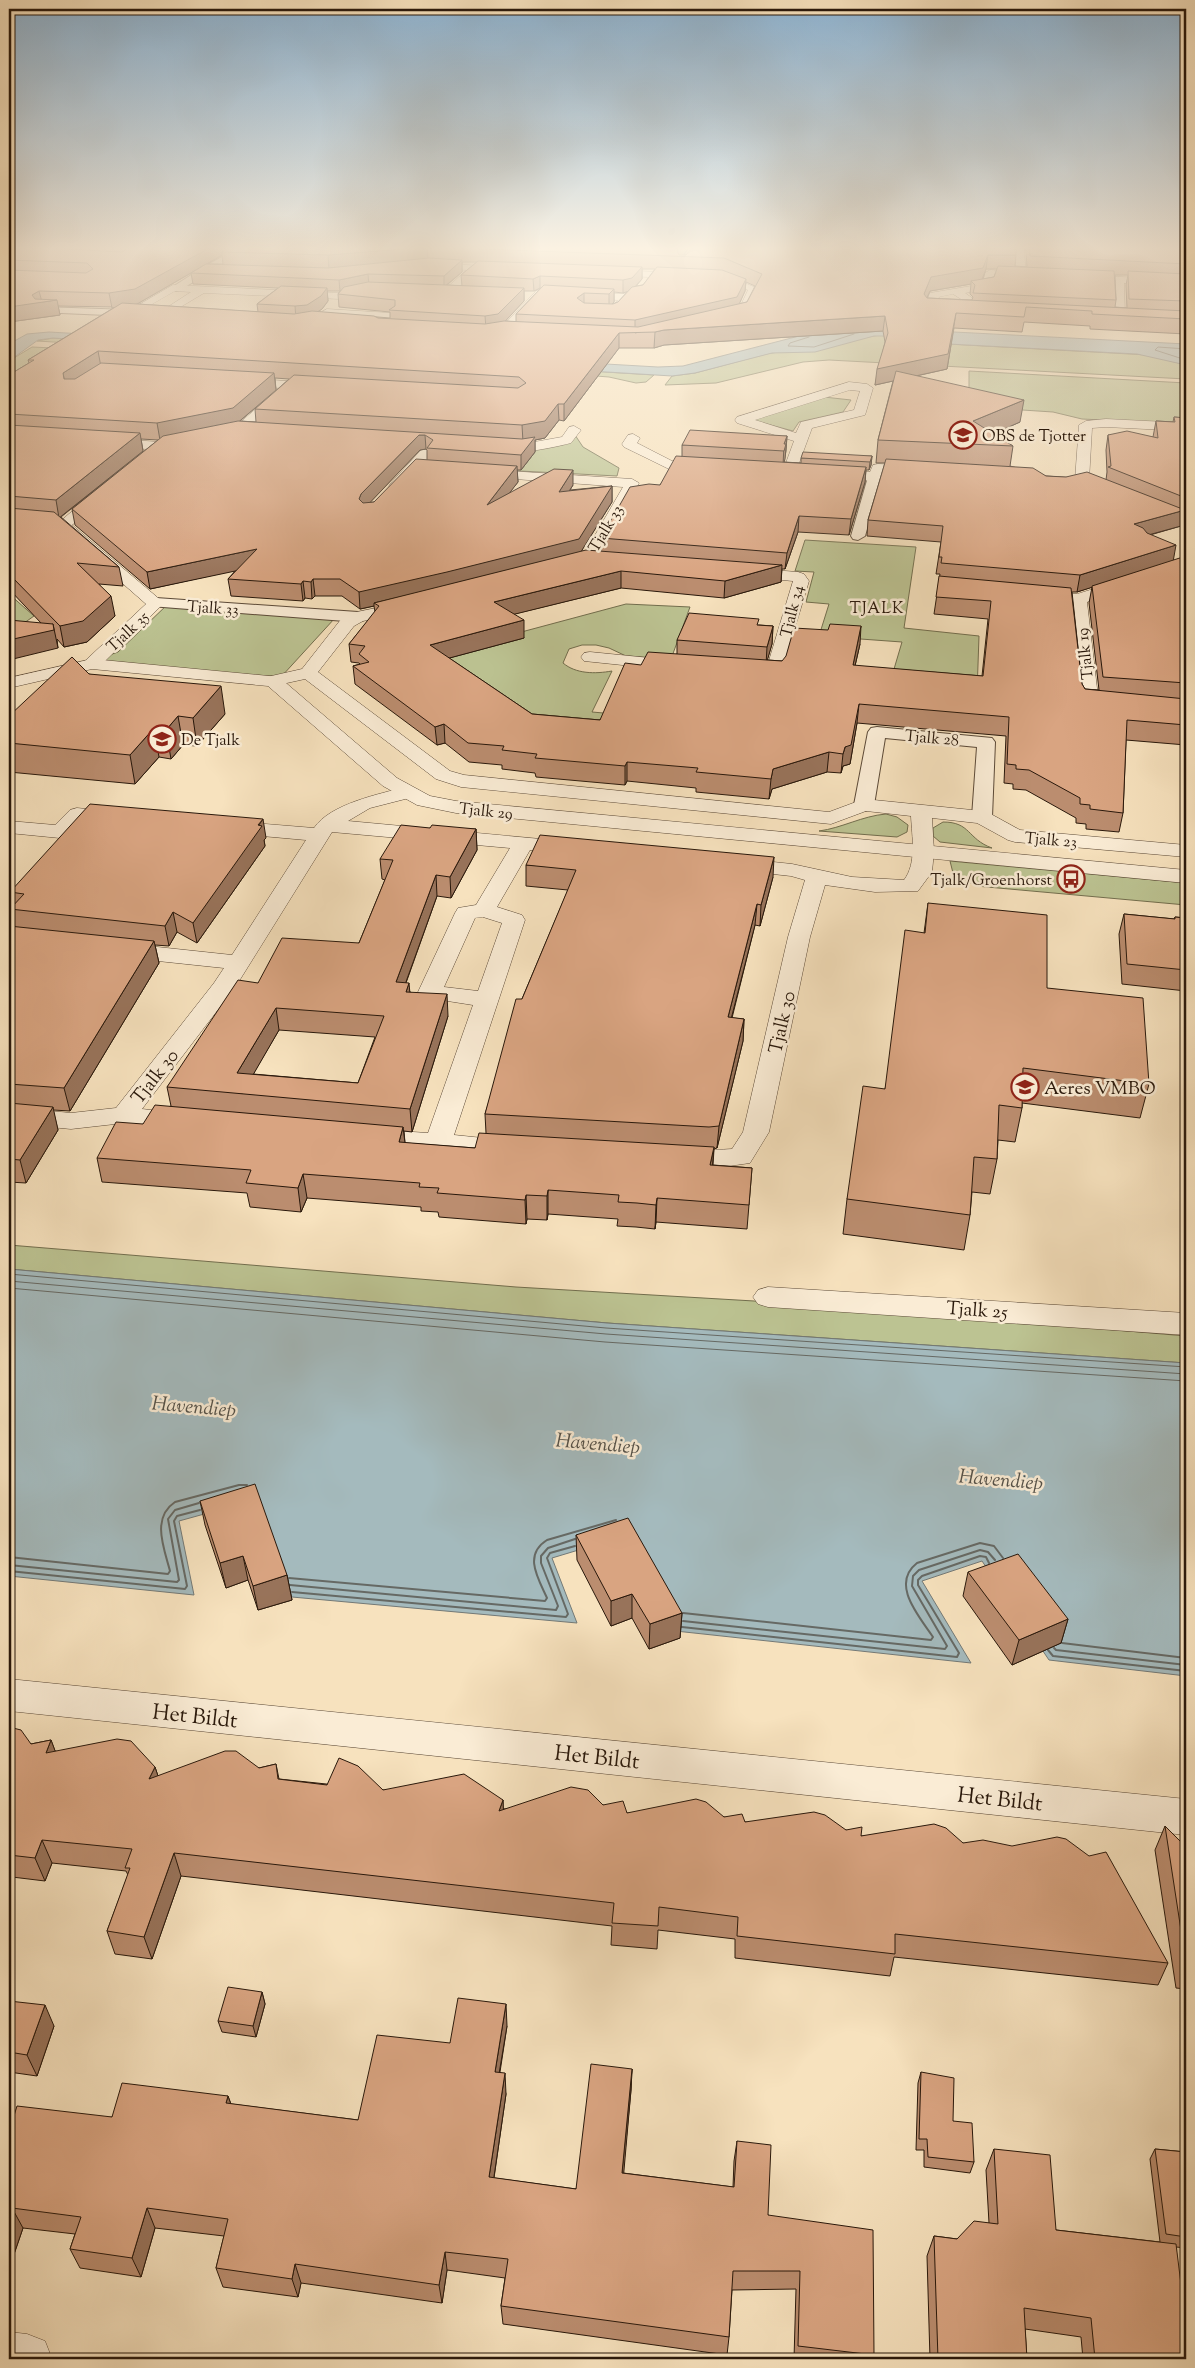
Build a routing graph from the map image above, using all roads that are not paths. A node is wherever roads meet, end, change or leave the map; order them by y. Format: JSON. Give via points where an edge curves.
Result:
{"nodes":[{"id":1,"x":228,"y":381,"type":"edge"},
{"id":2,"x":292,"y":385,"type":"junction"},
{"id":3,"x":331,"y":388,"type":"edge"},
{"id":4,"x":1186,"y":427,"type":"edge"},
{"id":5,"x":240,"y":430,"type":"junction"},
{"id":6,"x":258,"y":430,"type":"edge"},
{"id":7,"x":574,"y":430,"type":"dead end"},
{"id":8,"x":224,"y":432,"type":"edge"},
{"id":9,"x":198,"y":437,"type":"edge"},
{"id":10,"x":633,"y":438,"type":"dead end"},
{"id":11,"x":800,"y":439,"type":"junction"},
{"id":12,"x":94,"y":441,"type":"edge"},
{"id":13,"x":416,"y":441,"type":"edge"},
{"id":14,"x":160,"y":446,"type":"junction"},
{"id":15,"x":485,"y":446,"type":"edge"},
{"id":16,"x":145,"y":458,"type":"edge"},
{"id":17,"x":413,"y":468,"type":"junction"},
{"id":18,"x":718,"y":468,"type":"edge"},
{"id":19,"x":430,"y":470,"type":"edge"},
{"id":20,"x":772,"y":470,"type":"edge"},
{"id":21,"x":790,"y":471,"type":"junction"},
{"id":22,"x":939,"y":471,"type":"edge"},
{"id":23,"x":467,"y":472,"type":"edge"},
{"id":24,"x":875,"y":477,"type":"junction"},
{"id":25,"x":115,"y":482,"type":"edge"},
{"id":26,"x":1083,"y":482,"type":"edge"},
{"id":27,"x":388,"y":494,"type":"edge"},
{"id":28,"x":45,"y":523,"type":"edge"},
{"id":29,"x":63,"y":525,"type":"junction"},
{"id":30,"x":858,"y":536,"type":"dead end"},
{"id":31,"x":1171,"y":554,"type":"edge"},
{"id":32,"x":586,"y":560,"type":"junction"},
{"id":33,"x":1186,"y":560,"type":"edge"},
{"id":34,"x":605,"y":561,"type":"edge"},
{"id":35,"x":1186,"y":565,"type":"edge"},
{"id":36,"x":549,"y":569,"type":"edge"},
{"id":37,"x":730,"y":572,"type":"edge"},
{"id":38,"x":1022,"y":594,"type":"edge"},
{"id":39,"x":1078,"y":599,"type":"junction"},
{"id":40,"x":425,"y":602,"type":"edge"},
{"id":41,"x":156,"y":603,"type":"junction"},
{"id":42,"x":358,"y":617,"type":"junction"},
{"id":43,"x":590,"y":657,"type":"dead end"},
{"id":44,"x":92,"y":664,"type":"junction"},
{"id":45,"x":701,"y":667,"type":"edge"},
{"id":46,"x":737,"y":670,"type":"edge"},
{"id":47,"x":308,"y":673,"type":"junction"},
{"id":48,"x":273,"y":682,"type":"junction"},
{"id":49,"x":9,"y":683,"type":"edge"},
{"id":50,"x":1186,"y":710,"type":"edge"},
{"id":51,"x":406,"y":792,"type":"junction"},
{"id":52,"x":864,"y":805,"type":"junction"},
{"id":53,"x":921,"y":812,"type":"junction"},
{"id":54,"x":982,"y":817,"type":"junction"},
{"id":55,"x":135,"y":819,"type":"edge"},
{"id":56,"x":212,"y":826,"type":"edge"},
{"id":57,"x":9,"y":827,"type":"edge"},
{"id":58,"x":322,"y":830,"type":"junction"},
{"id":59,"x":523,"y":844,"type":"junction"},
{"id":60,"x":600,"y":851,"type":"edge"},
{"id":61,"x":923,"y":851,"type":"junction"},
{"id":62,"x":1186,"y":851,"type":"edge"},
{"id":63,"x":715,"y":862,"type":"edge"},
{"id":64,"x":817,"y":877,"type":"junction"},
{"id":65,"x":1186,"y":877,"type":"edge"},
{"id":66,"x":484,"y":910,"type":"junction"},
{"id":67,"x":95,"y":948,"type":"edge"},
{"id":68,"x":239,"y":964,"type":"junction"},
{"id":69,"x":488,"y":1000,"type":"junction"},
{"id":70,"x":9,"y":1115,"type":"edge"},
{"id":71,"x":124,"y":1115,"type":"junction"},
{"id":72,"x":202,"y":1122,"type":"edge"},
{"id":73,"x":350,"y":1136,"type":"edge"},
{"id":74,"x":438,"y":1144,"type":"junction"},
{"id":75,"x":535,"y":1150,"type":"edge"},
{"id":76,"x":650,"y":1157,"type":"edge"},
{"id":77,"x":768,"y":1297,"type":"dead end"},
{"id":78,"x":1186,"y":1324,"type":"edge"},
{"id":79,"x":9,"y":1695,"type":"edge"},
{"id":80,"x":1186,"y":1817,"type":"edge"},
{"id":81,"x":9,"y":2357,"type":"edge"},
{"id":82,"x":27,"y":2359,"type":"edge"}],
"edges":[{"from":1,"to":2,"type":"street"},
{"from":2,"to":3,"type":"street"},
{"from":2,"to":5,"type":"street"},
{"from":4,"to":26,"type":"street","via":[[1086,425]]},
{"from":5,"to":6,"type":"street"},
{"from":5,"to":8,"type":"street"},
{"from":7,"to":15,"type":"street","via":[[566,440],[524,448]]},
{"from":9,"to":14,"type":"street"},
{"from":10,"to":18,"type":"street","via":[[629,444],[669,465]]},
{"from":11,"to":11,"type":"street","via":[[806,425],[860,412],[867,388],[849,386],[742,420]]},
{"from":11,"to":21,"type":"street"},
{"from":12,"to":14,"type":"street"},
{"from":13,"to":17,"type":"street","via":[[441,443]]},
{"from":14,"to":16,"type":"street"},
{"from":17,"to":19,"type":"street"},
{"from":17,"to":27,"type":"street"},
{"from":20,"to":21,"type":"street"},
{"from":21,"to":24,"type":"street"},
{"from":22,"to":24,"type":"street","via":[[878,468]]},
{"from":23,"to":32,"type":"street","name":"Tjalk 33","via":[[632,483]]},
{"from":24,"to":30,"type":"street"},
{"from":25,"to":29,"type":"street"},
{"from":28,"to":29,"type":"street"},
{"from":29,"to":41,"type":"street","name":"Tjalk 35"},
{"from":31,"to":33,"type":"street"},
{"from":32,"to":34,"type":"street"},
{"from":32,"to":36,"type":"street","name":"Tjalk 33"},
{"from":35,"to":39,"type":"street"},
{"from":37,"to":46,"type":"street","name":"Tjalk 34","via":[[798,577],[801,581],[774,673]]},
{"from":38,"to":39,"type":"street"},
{"from":39,"to":50,"type":"street","name":"Tjalk 19","via":[[1089,702]]},
{"from":40,"to":42,"type":"street","name":"Tjalk 33"},
{"from":41,"to":42,"type":"street","name":"Tjalk 33"},
{"from":41,"to":44,"type":"street","name":"Tjalk 35"},
{"from":42,"to":47,"type":"street","name":"Tjalk 33","via":[[348,622]]},
{"from":43,"to":45,"type":"street"},
{"from":44,"to":48,"type":"street"},
{"from":44,"to":49,"type":"street"},
{"from":47,"to":48,"type":"street"},
{"from":47,"to":52,"type":"street","name":"Tjalk 29","via":[[443,774],[461,781],[831,818]]},
{"from":48,"to":51,"type":"street","name":"Tjalk 29"},
{"from":51,"to":58,"type":"street","name":"Tjalk 30","via":[[363,804]]},
{"from":51,"to":61,"type":"street","name":"Tjalk 29","via":[[424,801],[456,807]]},
{"from":52,"to":53,"type":"street","name":"Tjalk 29"},
{"from":52,"to":54,"type":"street","name":"Tjalk 28","via":[[877,732],[986,742]]},
{"from":53,"to":54,"type":"street","name":"Tjalk 23"},
{"from":53,"to":61,"type":"street"},
{"from":54,"to":62,"type":"street","name":"Tjalk 23","via":[[1015,836]]},
{"from":55,"to":57,"type":"street","via":[[77,814],[60,832]]},
{"from":56,"to":58,"type":"street"},
{"from":58,"to":59,"type":"street"},
{"from":58,"to":68,"type":"street","name":"Tjalk 30"},
{"from":59,"to":60,"type":"street"},
{"from":59,"to":66,"type":"street"},
{"from":61,"to":64,"type":"street","via":[[921,872],[910,886],[840,883]]},
{"from":61,"to":65,"type":"street","name":"Tjalk 23"},
{"from":63,"to":64,"type":"street","via":[[792,870]]},
{"from":64,"to":76,"type":"street","name":"Tjalk 30","via":[[799,937],[756,1132],[740,1157],[708,1160]]},
{"from":66,"to":69,"type":"street","via":[[514,920]]},
{"from":66,"to":69,"type":"street","via":[[466,913],[430,992]]},
{"from":67,"to":68,"type":"street"},
{"from":68,"to":71,"type":"street","name":"Tjalk 30"},
{"from":69,"to":74,"type":"street"},
{"from":70,"to":71,"type":"street","via":[[71,1121]]},
{"from":71,"to":72,"type":"street","name":"Tjalk 30"},
{"from":73,"to":74,"type":"street"},
{"from":74,"to":75,"type":"street"},
{"from":77,"to":78,"type":"street","name":"Tjalk 25"},
{"from":79,"to":80,"type":"street","name":"Het Bildt"},
{"from":81,"to":82,"type":"street"}]}
